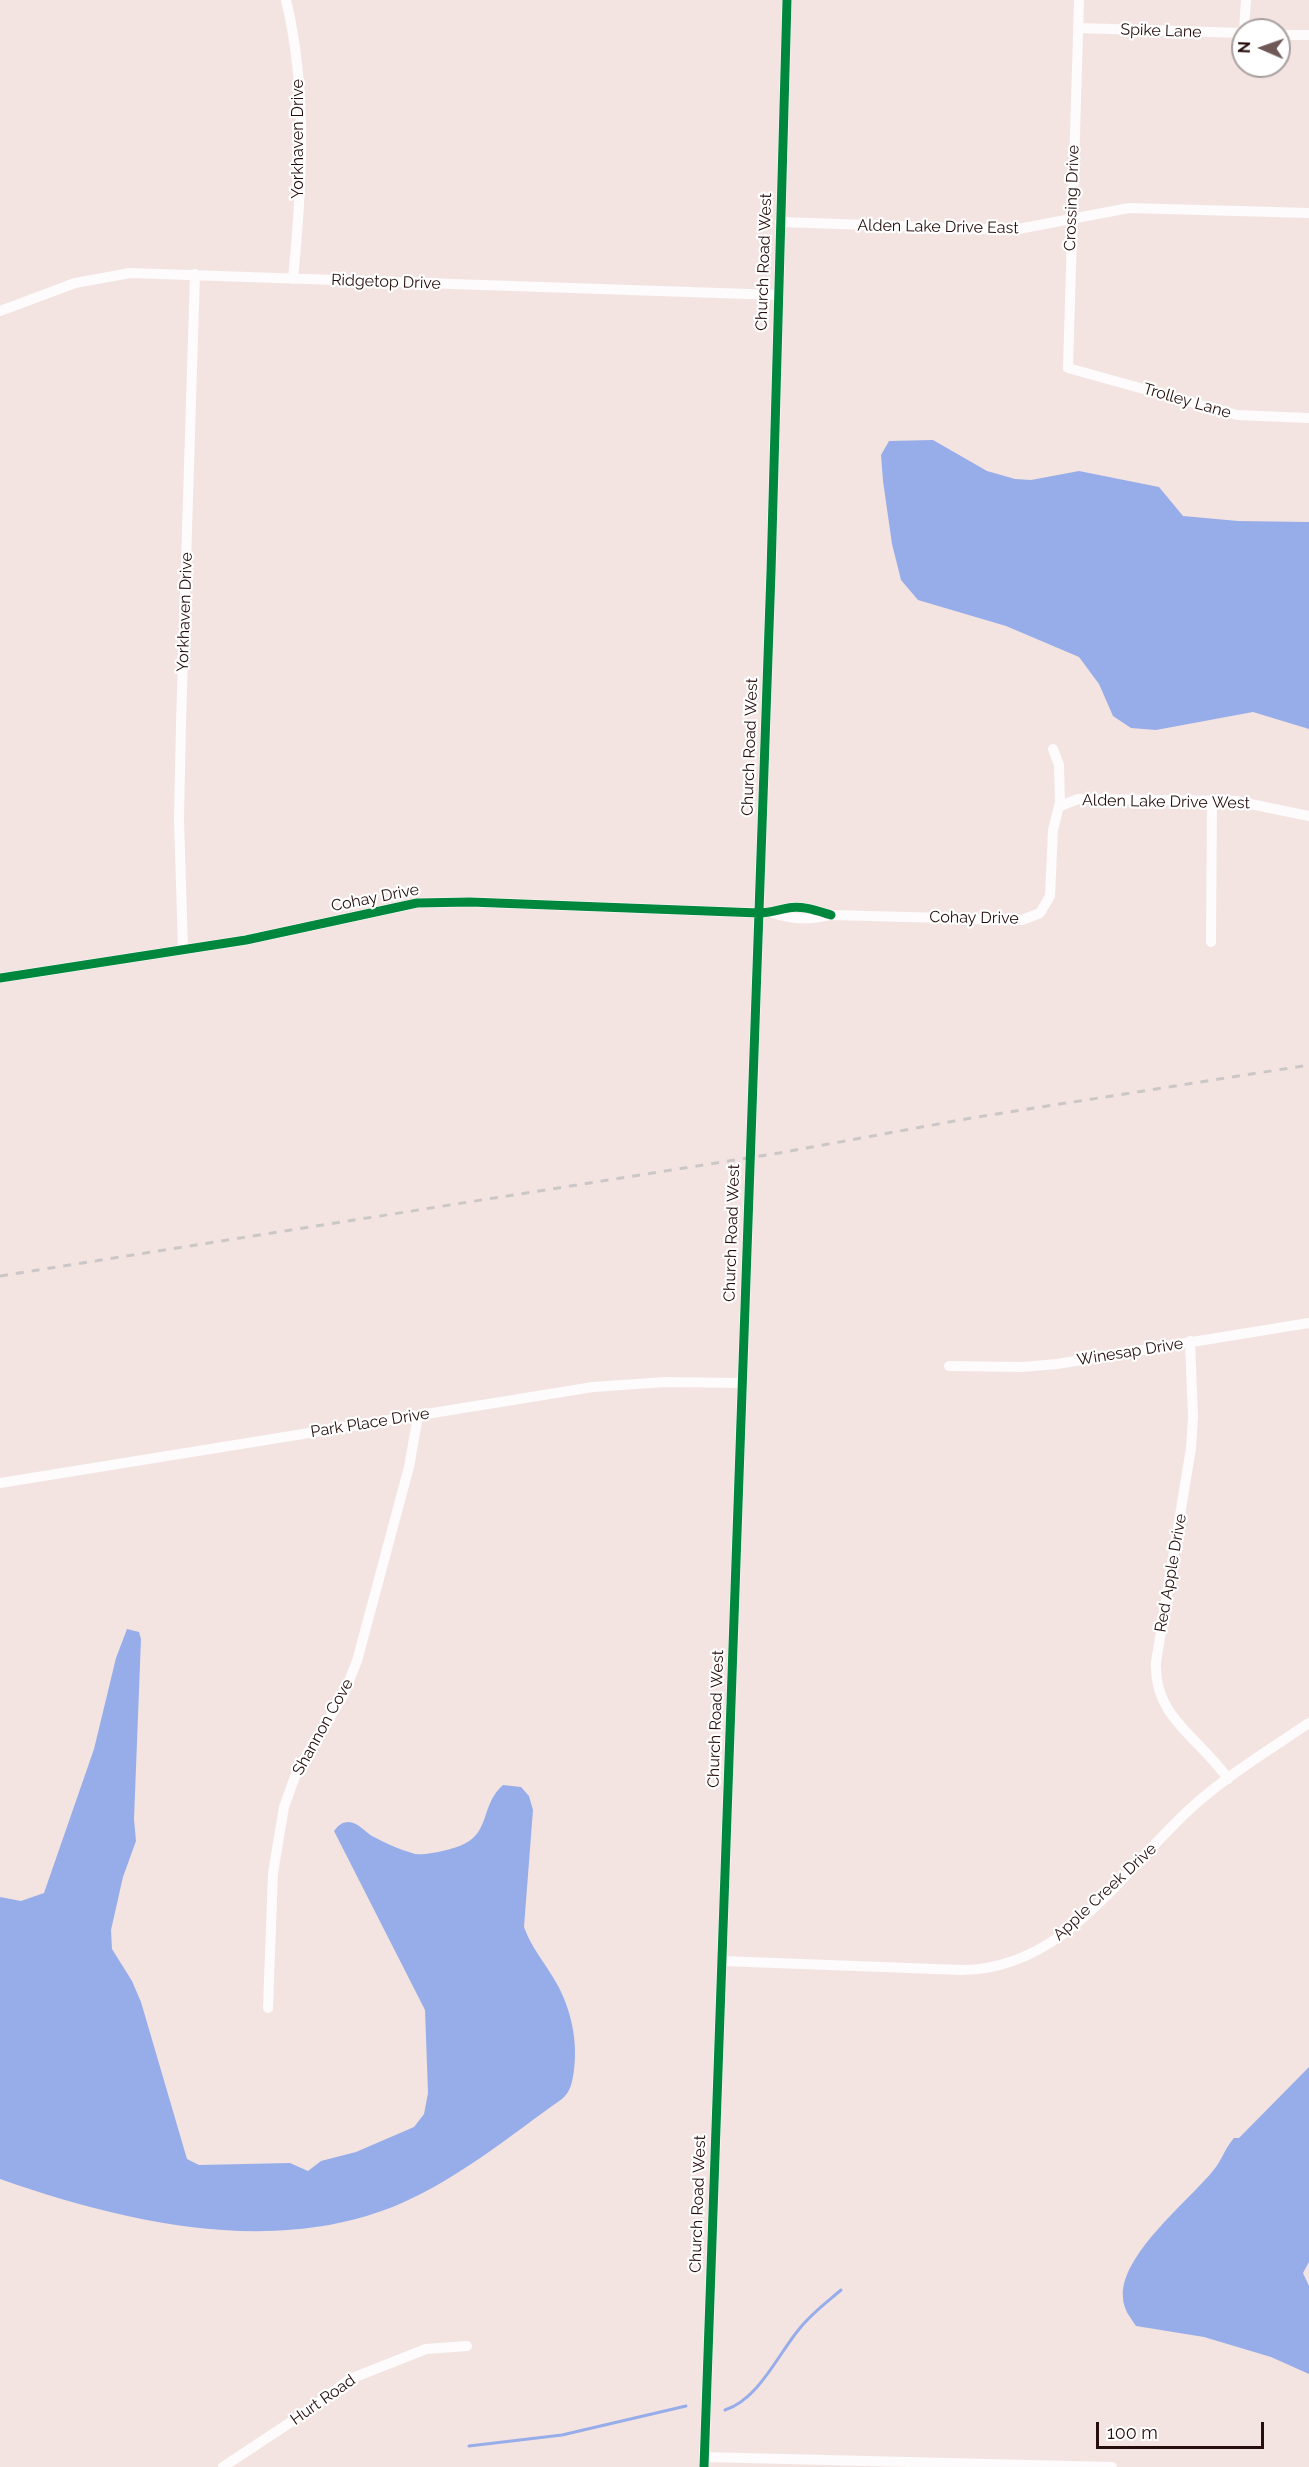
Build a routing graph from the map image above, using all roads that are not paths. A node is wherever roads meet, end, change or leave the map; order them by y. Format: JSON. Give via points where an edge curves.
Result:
{"nodes":[{"id":1,"x":285,"y":0,"type":"edge"},
{"id":2,"x":787,"y":0,"type":"edge"},
{"id":3,"x":1079,"y":0,"type":"edge"},
{"id":4,"x":1246,"y":0,"type":"edge"},
{"id":5,"x":1245,"y":18,"type":"edge"},
{"id":6,"x":1078,"y":28,"type":"junction"},
{"id":7,"x":1231,"y":32,"type":"edge"},
{"id":8,"x":1291,"y":34,"type":"edge"},
{"id":9,"x":1309,"y":35,"type":"edge"},
{"id":10,"x":1309,"y":213,"type":"edge"},
{"id":11,"x":1071,"y":218,"type":"junction"},
{"id":12,"x":780,"y":222,"type":"junction"},
{"id":13,"x":195,"y":274,"type":"junction"},
{"id":14,"x":293,"y":279,"type":"junction"},
{"id":15,"x":777,"y":295,"type":"junction"},
{"id":16,"x":0,"y":310,"type":"edge"},
{"id":17,"x":1068,"y":368,"type":"joint"},
{"id":18,"x":1309,"y":418,"type":"edge"},
{"id":19,"x":1053,"y":749,"type":"dead end"},
{"id":20,"x":1212,"y":800,"type":"junction"},
{"id":21,"x":1060,"y":806,"type":"junction"},
{"id":22,"x":1309,"y":816,"type":"edge"},
{"id":23,"x":759,"y":913,"type":"junction"},
{"id":24,"x":1210,"y":942,"type":"dead end"},
{"id":25,"x":183,"y":950,"type":"junction"},
{"id":26,"x":0,"y":978,"type":"edge"},
{"id":27,"x":1309,"y":1323,"type":"edge"},
{"id":28,"x":1191,"y":1341,"type":"junction"},
{"id":29,"x":949,"y":1366,"type":"dead end"},
{"id":30,"x":741,"y":1383,"type":"junction"},
{"id":31,"x":417,"y":1416,"type":"junction"},
{"id":32,"x":0,"y":1483,"type":"edge"},
{"id":33,"x":1309,"y":1723,"type":"edge"},
{"id":34,"x":1228,"y":1779,"type":"junction"},
{"id":35,"x":722,"y":1961,"type":"junction"},
{"id":36,"x":268,"y":2008,"type":"dead end"},
{"id":37,"x":467,"y":2346,"type":"dead end"},
{"id":38,"x":704,"y":2462,"type":"edge"},
{"id":39,"x":223,"y":2467,"type":"edge"},
{"id":40,"x":1112,"y":2467,"type":"edge"}],
"edges":[{"from":1,"to":14,"type":"street","name":"Yorkhaven Drive","via":[[296,52],[301,105]]},
{"from":2,"to":12,"type":"street","name":"Church Road West"},
{"from":3,"to":6,"type":"street","name":"Crossing Drive"},
{"from":4,"to":5,"type":"street"},
{"from":6,"to":7,"type":"street","name":"Spike Lane"},
{"from":6,"to":11,"type":"street","name":"Crossing Drive"},
{"from":8,"to":9,"type":"street"},
{"from":10,"to":11,"type":"street","name":"Alden Lake Drive East","via":[[1140,208]]},
{"from":11,"to":12,"type":"street","name":"Alden Lake Drive East","via":[[1013,230]]},
{"from":11,"to":17,"type":"street","name":"Crossing Drive"},
{"from":12,"to":15,"type":"street","name":"Church Road West"},
{"from":13,"to":14,"type":"street","name":"Ridgetop Drive"},
{"from":13,"to":16,"type":"street","name":"Ridgetop Drive","via":[[97,277]]},
{"from":13,"to":25,"type":"street","name":"Yorkhaven Drive","via":[[179,820]]},
{"from":14,"to":15,"type":"street","name":"Ridgetop Drive"},
{"from":15,"to":23,"type":"street","name":"Church Road West"},
{"from":17,"to":18,"type":"street","name":"Trolley Lane","via":[[1237,415]]},
{"from":19,"to":21,"type":"street","via":[[1059,765]]},
{"from":20,"to":21,"type":"street","name":"Alden Lake Drive West","via":[[1078,799]]},
{"from":20,"to":22,"type":"street","name":"Alden Lake Drive West","via":[[1258,804]]},
{"from":20,"to":24,"type":"street"},
{"from":21,"to":23,"type":"street","name":"Cohay Drive","via":[[1053,830],[1050,896],[1044,909],[1034,917],[988,920],[831,915],[789,908]]},
{"from":23,"to":25,"type":"street","name":"Cohay Drive","via":[[433,902]]},
{"from":23,"to":30,"type":"street","name":"Church Road West"},
{"from":25,"to":26,"type":"street","name":"Cohay Drive"},
{"from":27,"to":28,"type":"street","name":"Winesap Drive"},
{"from":28,"to":29,"type":"street","name":"Winesap Drive","via":[[1034,1366]]},
{"from":28,"to":34,"type":"street","name":"Red Apple Drive","via":[[1191,1448],[1156,1680],[1167,1711]]},
{"from":30,"to":31,"type":"street","name":"Park Place Drive","via":[[593,1387]]},
{"from":30,"to":35,"type":"street","name":"Church Road West"},
{"from":31,"to":32,"type":"street","name":"Park Place Drive"},
{"from":31,"to":36,"type":"street","name":"Shannon Cove","via":[[409,1467],[357,1661],[343,1696],[297,1771],[284,1808],[273,1873]]},
{"from":33,"to":34,"type":"street","name":"Apple Creek Drive"},
{"from":34,"to":35,"type":"street","name":"Apple Creek Drive","via":[[1190,1809],[1074,1924],[1015,1962],[996,1968],[962,1970]]},
{"from":35,"to":38,"type":"street","name":"Church Road West"},
{"from":37,"to":39,"type":"street","name":"Hurt Road","via":[[426,2349],[350,2379]]},
{"from":38,"to":40,"type":"street"}]}
